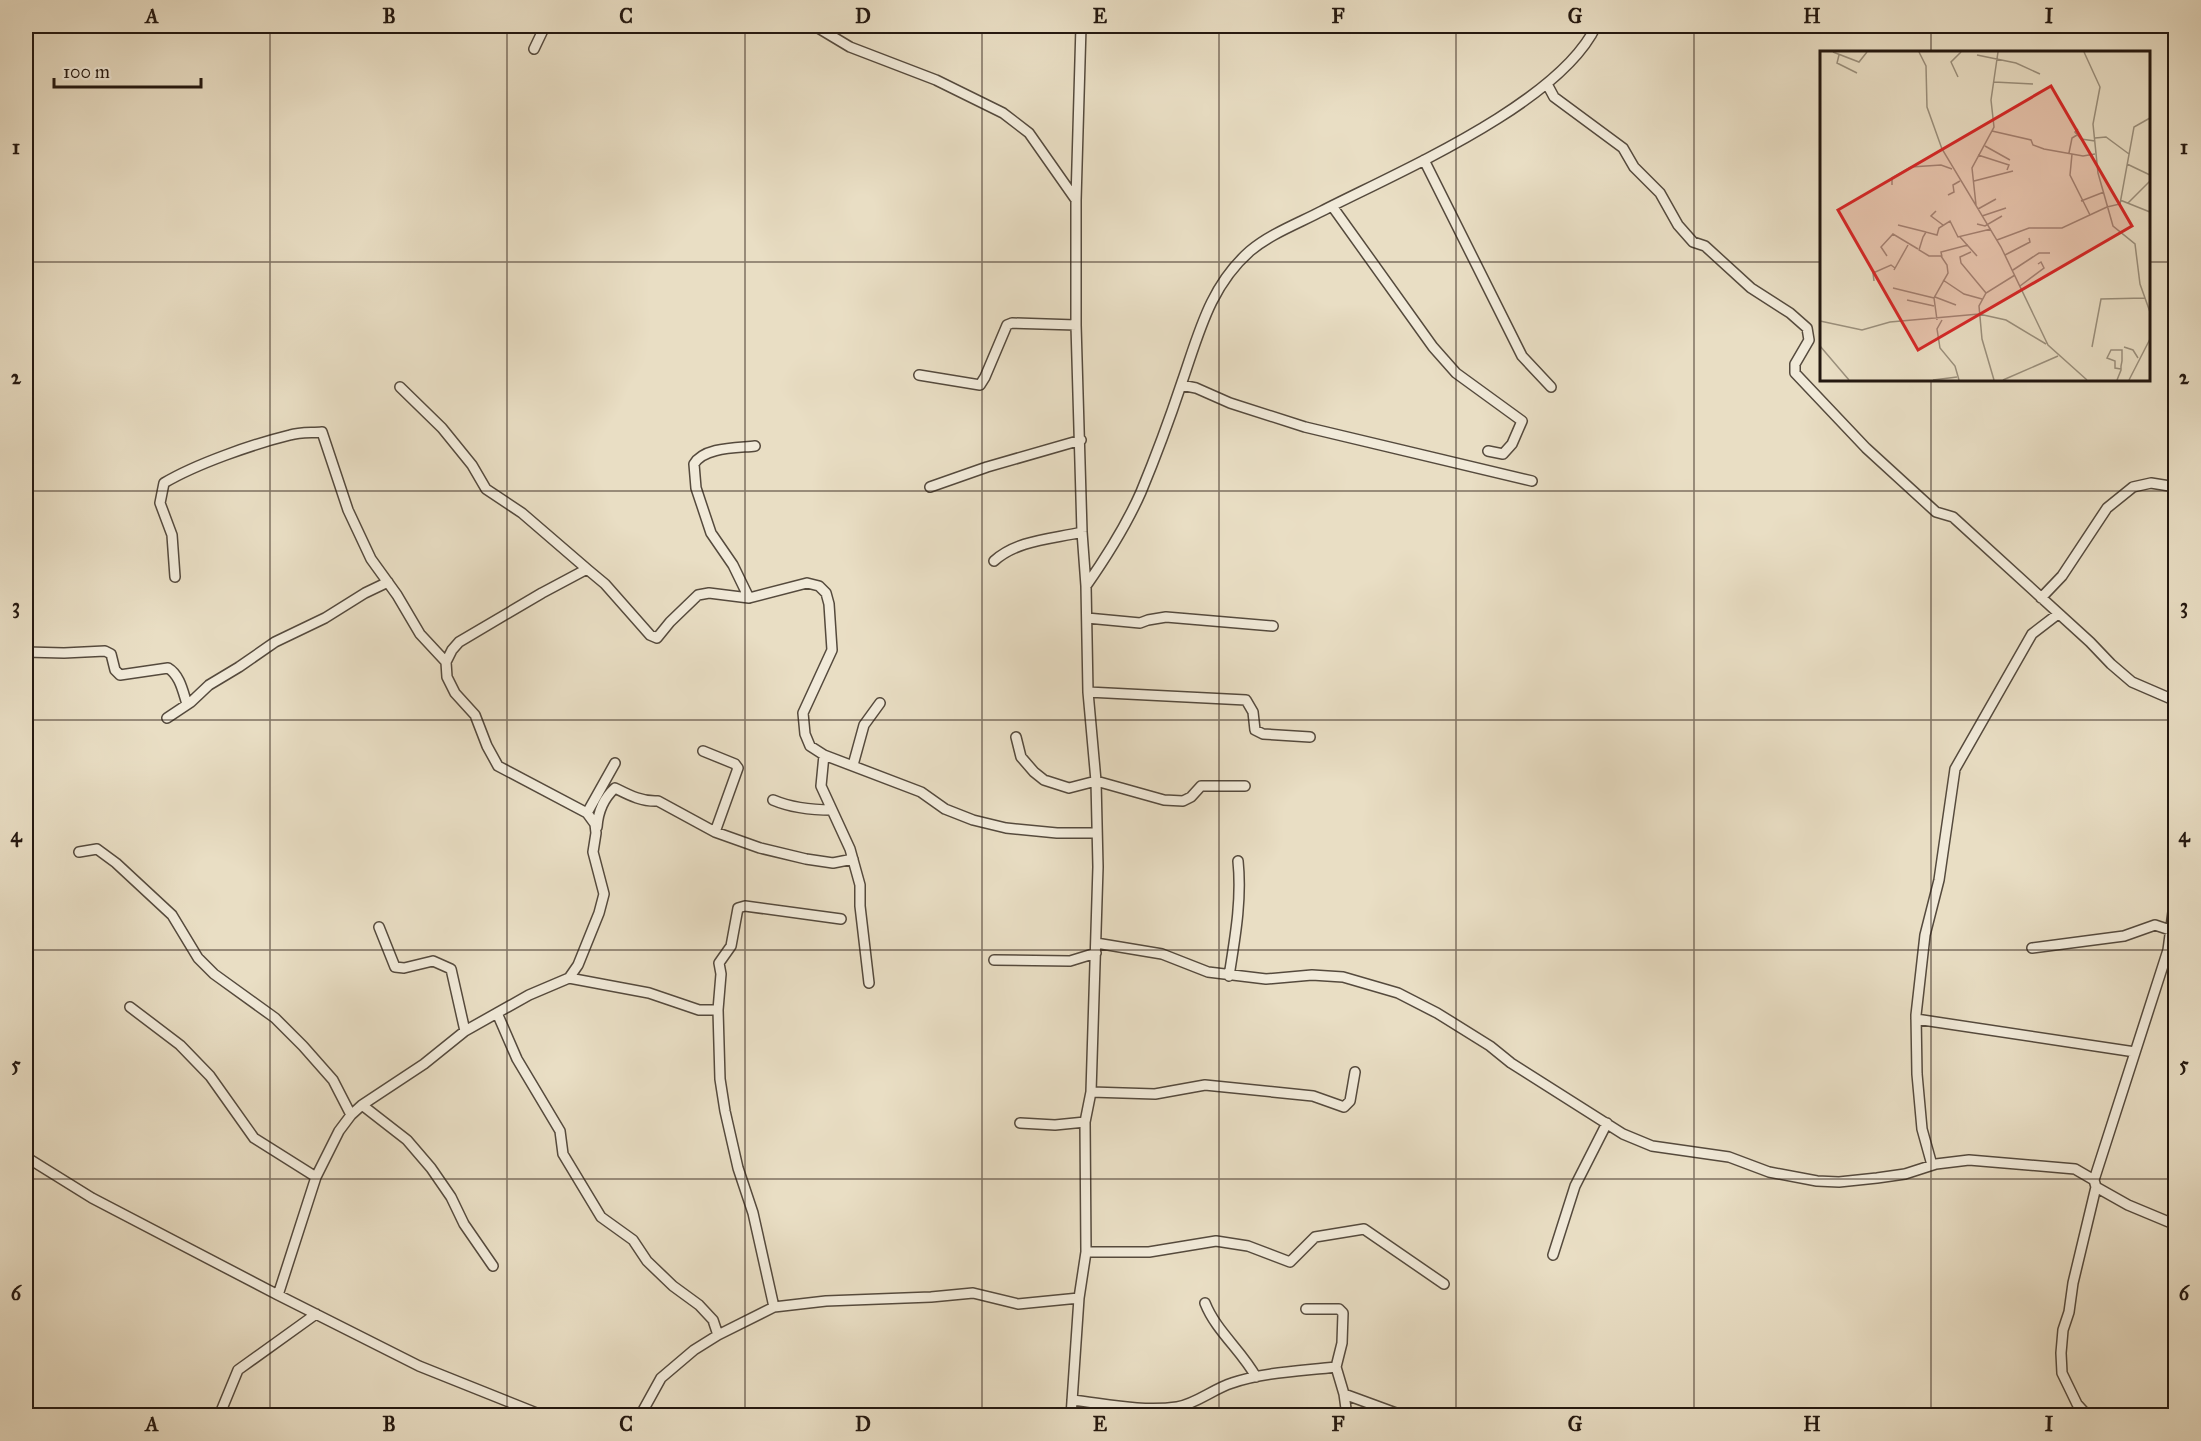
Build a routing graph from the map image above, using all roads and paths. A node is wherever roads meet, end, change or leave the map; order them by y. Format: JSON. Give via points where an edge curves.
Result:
{"nodes":[{"id":1,"x":545,"y":26,"type":"edge"},
{"id":2,"x":814,"y":26,"type":"edge"},
{"id":3,"x":1081,"y":26,"type":"edge"},
{"id":4,"x":1596,"y":26,"type":"edge"},
{"id":5,"x":534,"y":49,"type":"dead end"},
{"id":6,"x":1547,"y":84,"type":"junction"},
{"id":7,"x":1424,"y":160,"type":"junction"},
{"id":8,"x":1076,"y":200,"type":"junction"},
{"id":9,"x":1332,"y":206,"type":"junction"},
{"id":10,"x":1076,"y":325,"type":"junction"},
{"id":11,"x":919,"y":375,"type":"dead end"},
{"id":12,"x":1181,"y":385,"type":"junction"},
{"id":13,"x":400,"y":387,"type":"dead end"},
{"id":14,"x":1551,"y":387,"type":"dead end"},
{"id":15,"x":1081,"y":440,"type":"junction"},
{"id":16,"x":755,"y":446,"type":"dead end"},
{"id":17,"x":1488,"y":452,"type":"dead end"},
{"id":18,"x":1532,"y":481,"type":"dead end"},
{"id":19,"x":930,"y":487,"type":"dead end"},
{"id":20,"x":2175,"y":487,"type":"edge"},
{"id":21,"x":1082,"y":532,"type":"junction"},
{"id":22,"x":994,"y":561,"type":"dead end"},
{"id":23,"x":587,"y":569,"type":"junction"},
{"id":24,"x":175,"y":577,"type":"dead end"},
{"id":25,"x":388,"y":582,"type":"junction"},
{"id":26,"x":1086,"y":586,"type":"junction"},
{"id":27,"x":749,"y":598,"type":"junction"},
{"id":28,"x":2041,"y":598,"type":"junction"},
{"id":29,"x":2058,"y":614,"type":"junction"},
{"id":30,"x":1087,"y":618,"type":"junction"},
{"id":31,"x":1273,"y":627,"type":"dead end"},
{"id":32,"x":26,"y":652,"type":"edge"},
{"id":33,"x":446,"y":662,"type":"junction"},
{"id":34,"x":1088,"y":692,"type":"junction"},
{"id":35,"x":2175,"y":701,"type":"edge"},
{"id":36,"x":880,"y":703,"type":"dead end"},
{"id":37,"x":187,"y":704,"type":"junction"},
{"id":38,"x":167,"y":718,"type":"dead end"},
{"id":39,"x":1310,"y":736,"type":"dead end"},
{"id":40,"x":1016,"y":737,"type":"dead end"},
{"id":41,"x":703,"y":752,"type":"dead end"},
{"id":42,"x":824,"y":755,"type":"junction"},
{"id":43,"x":615,"y":762,"type":"dead end"},
{"id":44,"x":853,"y":765,"type":"junction"},
{"id":45,"x":1096,"y":781,"type":"junction"},
{"id":46,"x":1245,"y":786,"type":"dead end"},
{"id":47,"x":773,"y":800,"type":"dead end"},
{"id":48,"x":831,"y":810,"type":"junction"},
{"id":49,"x":587,"y":813,"type":"junction"},
{"id":50,"x":714,"y":832,"type":"junction"},
{"id":51,"x":596,"y":833,"type":"junction"},
{"id":52,"x":1096,"y":833,"type":"junction"},
{"id":53,"x":79,"y":852,"type":"dead end"},
{"id":54,"x":853,"y":859,"type":"junction"},
{"id":55,"x":1238,"y":861,"type":"dead end"},
{"id":56,"x":2175,"y":889,"type":"edge"},
{"id":57,"x":841,"y":919,"type":"dead end"},
{"id":58,"x":380,"y":927,"type":"dead end"},
{"id":59,"x":2170,"y":930,"type":"junction"},
{"id":60,"x":1096,"y":943,"type":"junction"},
{"id":61,"x":2032,"y":948,"type":"dead end"},
{"id":62,"x":1096,"y":953,"type":"junction"},
{"id":63,"x":994,"y":960,"type":"dead end"},
{"id":64,"x":1229,"y":975,"type":"junction"},
{"id":65,"x":569,"y":978,"type":"junction"},
{"id":66,"x":869,"y":982,"type":"dead end"},
{"id":67,"x":130,"y":1007,"type":"dead end"},
{"id":68,"x":718,"y":1010,"type":"junction"},
{"id":69,"x":497,"y":1013,"type":"junction"},
{"id":70,"x":1916,"y":1019,"type":"junction"},
{"id":71,"x":465,"y":1031,"type":"junction"},
{"id":72,"x":2135,"y":1052,"type":"junction"},
{"id":73,"x":1355,"y":1072,"type":"dead end"},
{"id":74,"x":1091,"y":1092,"type":"junction"},
{"id":75,"x":362,"y":1105,"type":"junction"},
{"id":76,"x":351,"y":1115,"type":"junction"},
{"id":77,"x":1085,"y":1122,"type":"junction"},
{"id":78,"x":1020,"y":1123,"type":"dead end"},
{"id":79,"x":1607,"y":1123,"type":"junction"},
{"id":80,"x":26,"y":1157,"type":"edge"},
{"id":81,"x":1932,"y":1165,"type":"junction"},
{"id":82,"x":316,"y":1178,"type":"junction"},
{"id":83,"x":2095,"y":1183,"type":"junction"},
{"id":84,"x":2175,"y":1225,"type":"edge"},
{"id":85,"x":1086,"y":1252,"type":"junction"},
{"id":86,"x":1553,"y":1255,"type":"dead end"},
{"id":87,"x":493,"y":1266,"type":"dead end"},
{"id":88,"x":1444,"y":1284,"type":"dead end"},
{"id":89,"x":278,"y":1295,"type":"junction"},
{"id":90,"x":1079,"y":1298,"type":"junction"},
{"id":91,"x":1205,"y":1303,"type":"dead end"},
{"id":92,"x":774,"y":1307,"type":"junction"},
{"id":93,"x":1305,"y":1309,"type":"dead end"},
{"id":94,"x":316,"y":1314,"type":"junction"},
{"id":95,"x":718,"y":1335,"type":"junction"},
{"id":96,"x":1336,"y":1367,"type":"junction"},
{"id":97,"x":1257,"y":1377,"type":"junction"},
{"id":98,"x":1344,"y":1394,"type":"junction"},
{"id":99,"x":1072,"y":1400,"type":"junction"},
{"id":100,"x":219,"y":1416,"type":"edge"},
{"id":101,"x":544,"y":1416,"type":"edge"},
{"id":102,"x":640,"y":1416,"type":"edge"},
{"id":103,"x":1071,"y":1416,"type":"edge"},
{"id":104,"x":1347,"y":1416,"type":"edge"},
{"id":105,"x":1404,"y":1416,"type":"edge"},
{"id":106,"x":2088,"y":1416,"type":"edge"}],
"edges":[{"from":1,"to":5,"type":"street"},
{"from":2,"to":8,"type":"street","via":[[850,47],[936,80],[1003,112],[1029,132]]},
{"from":3,"to":8,"type":"street"},
{"from":4,"to":6,"type":"street","via":[[1575,56]]},
{"from":6,"to":7,"type":"street"},
{"from":6,"to":28,"type":"street","via":[[1554,97],[1623,148],[1693,242],[1705,246],[1751,288],[1807,328],[1809,340],[1794,373],[1866,448],[1936,512],[1953,517]]},
{"from":7,"to":9,"type":"street"},
{"from":7,"to":14,"type":"street","via":[[1522,356]]},
{"from":8,"to":10,"type":"street"},
{"from":9,"to":12,"type":"street","via":[[1251,250],[1224,279],[1207,308]]},
{"from":9,"to":17,"type":"street","via":[[1433,347],[1456,373],[1522,421],[1503,454]]},
{"from":10,"to":11,"type":"street","via":[[1007,325],[980,385]]},
{"from":10,"to":15,"type":"street"},
{"from":12,"to":18,"type":"street","via":[[1305,427]]},
{"from":12,"to":26,"type":"street","via":[[1141,493],[1112,548]]},
{"from":13,"to":23,"type":"street","via":[[442,428],[486,489],[522,513]]},
{"from":15,"to":19,"type":"street"},
{"from":15,"to":21,"type":"street"},
{"from":16,"to":27,"type":"street","via":[[715,451],[694,464],[696,488],[711,533]]},
{"from":20,"to":28,"type":"street","via":[[2151,483],[2133,487],[2107,508],[2062,576]]},
{"from":21,"to":22,"type":"street","via":[[1026,543],[1002,553]]},
{"from":21,"to":26,"type":"street"},
{"from":23,"to":27,"type":"street","via":[[657,638],[698,595]]},
{"from":23,"to":33,"type":"street","via":[[459,642]]},
{"from":24,"to":25,"type":"street","via":[[172,535],[160,503],[164,483],[231,454],[292,434],[322,432],[348,510],[371,559]]},
{"from":25,"to":33,"type":"street","via":[[420,634]]},
{"from":25,"to":37,"type":"street","via":[[275,642]]},
{"from":26,"to":30,"type":"street"},
{"from":27,"to":42,"type":"street","via":[[807,583],[819,585],[826,593],[832,650],[803,713],[810,746]]},
{"from":28,"to":29,"type":"street"},
{"from":29,"to":35,"type":"street","via":[[2133,682]]},
{"from":29,"to":70,"type":"street","via":[[2032,634],[1955,769],[1939,880],[1925,935]]},
{"from":30,"to":31,"type":"street","via":[[1140,623],[1166,617]]},
{"from":30,"to":34,"type":"street"},
{"from":32,"to":37,"type":"street","via":[[105,651],[111,654],[120,675],[168,668],[174,671]]},
{"from":33,"to":49,"type":"street","via":[[455,693],[475,715],[498,766]]},
{"from":34,"to":39,"type":"street","via":[[1246,700],[1253,712],[1255,730],[1263,734]]},
{"from":34,"to":45,"type":"street"},
{"from":36,"to":44,"type":"street","via":[[864,725]]},
{"from":37,"to":38,"type":"street"},
{"from":40,"to":45,"type":"street","via":[[1021,757],[1044,780],[1069,788]]},
{"from":41,"to":50,"type":"street","via":[[738,768]]},
{"from":42,"to":44,"type":"street"},
{"from":42,"to":48,"type":"street","via":[[821,786]]},
{"from":43,"to":49,"type":"street"},
{"from":44,"to":52,"type":"street","via":[[921,792],[945,809],[973,820],[1006,828]]},
{"from":45,"to":46,"type":"street","via":[[1164,800],[1183,801],[1201,786]]},
{"from":45,"to":52,"type":"street"},
{"from":47,"to":48,"type":"street","via":[[786,806]]},
{"from":48,"to":54,"type":"street"},
{"from":49,"to":51,"type":"street"},
{"from":50,"to":51,"type":"street","via":[[658,801],[635,798],[615,788],[598,814]]},
{"from":50,"to":54,"type":"street","via":[[806,859],[833,863]]},
{"from":51,"to":65,"type":"street","via":[[593,852],[604,894],[582,955]]},
{"from":52,"to":60,"type":"street"},
{"from":53,"to":76,"type":"street","via":[[97,849],[172,915],[198,958],[214,974],[274,1018],[303,1046],[333,1080]]},
{"from":54,"to":66,"type":"street","via":[[860,885]]},
{"from":55,"to":64,"type":"street","via":[[1238,924]]},
{"from":56,"to":59,"type":"street"},
{"from":57,"to":68,"type":"street","via":[[738,908],[731,946],[719,963],[722,974]]},
{"from":58,"to":71,"type":"street","via":[[395,967],[433,961],[451,969]]},
{"from":59,"to":61,"type":"street","via":[[2155,926],[2124,936]]},
{"from":59,"to":72,"type":"street","via":[[2168,950]]},
{"from":60,"to":62,"type":"street"},
{"from":60,"to":64,"type":"street","via":[[1162,954],[1208,972]]},
{"from":62,"to":63,"type":"street","via":[[1070,962]]},
{"from":62,"to":74,"type":"street"},
{"from":64,"to":79,"type":"street","via":[[1266,980],[1312,975],[1342,977],[1398,993],[1437,1013]]},
{"from":65,"to":68,"type":"street","via":[[649,993],[699,1010]]},
{"from":65,"to":69,"type":"street"},
{"from":67,"to":82,"type":"street","via":[[180,1045],[210,1076],[254,1138]]},
{"from":68,"to":92,"type":"street","via":[[725,1111]]},
{"from":69,"to":71,"type":"street"},
{"from":69,"to":95,"type":"street","via":[[517,1059],[560,1131],[563,1154],[601,1217],[633,1240],[647,1261],[699,1305],[713,1320]]},
{"from":70,"to":72,"type":"street"},
{"from":70,"to":81,"type":"street","via":[[1922,1129]]},
{"from":71,"to":75,"type":"street"},
{"from":72,"to":83,"type":"street"},
{"from":73,"to":74,"type":"street","via":[[1350,1101],[1344,1107],[1314,1096],[1205,1085],[1155,1094]]},
{"from":74,"to":77,"type":"street"},
{"from":75,"to":76,"type":"street"},
{"from":75,"to":87,"type":"street","via":[[406,1140],[431,1168]]},
{"from":76,"to":82,"type":"street"},
{"from":77,"to":78,"type":"street"},
{"from":77,"to":85,"type":"street"},
{"from":79,"to":81,"type":"street","via":[[1652,1146],[1729,1157],[1769,1172],[1817,1181],[1877,1178]]},
{"from":79,"to":86,"type":"street","via":[[1575,1186]]},
{"from":80,"to":89,"type":"street","via":[[92,1198]]},
{"from":81,"to":83,"type":"street","via":[[1969,1160],[2075,1169]]},
{"from":82,"to":89,"type":"street"},
{"from":83,"to":84,"type":"street","via":[[2128,1206]]},
{"from":83,"to":106,"type":"street","via":[[2061,1353],[2062,1373],[2077,1404]]},
{"from":85,"to":88,"type":"street","via":[[1149,1252],[1216,1241],[1248,1246],[1290,1262],[1315,1237],[1364,1229]]},
{"from":85,"to":90,"type":"street"},
{"from":89,"to":94,"type":"street"},
{"from":90,"to":92,"type":"street","via":[[1018,1304],[973,1293]]},
{"from":90,"to":99,"type":"street"},
{"from":91,"to":97,"type":"street","via":[[1210,1317]]},
{"from":92,"to":95,"type":"street"},
{"from":93,"to":96,"type":"street","via":[[1339,1309],[1343,1313]]},
{"from":94,"to":100,"type":"street","via":[[238,1370]]},
{"from":94,"to":101,"type":"street","via":[[419,1366]]},
{"from":95,"to":102,"type":"street","via":[[661,1377]]},
{"from":96,"to":97,"type":"street"},
{"from":96,"to":98,"type":"street"},
{"from":97,"to":99,"type":"street","via":[[1231,1383],[1173,1407],[1139,1408]]},
{"from":98,"to":104,"type":"street"},
{"from":98,"to":105,"type":"street"},
{"from":99,"to":103,"type":"street"}]}
